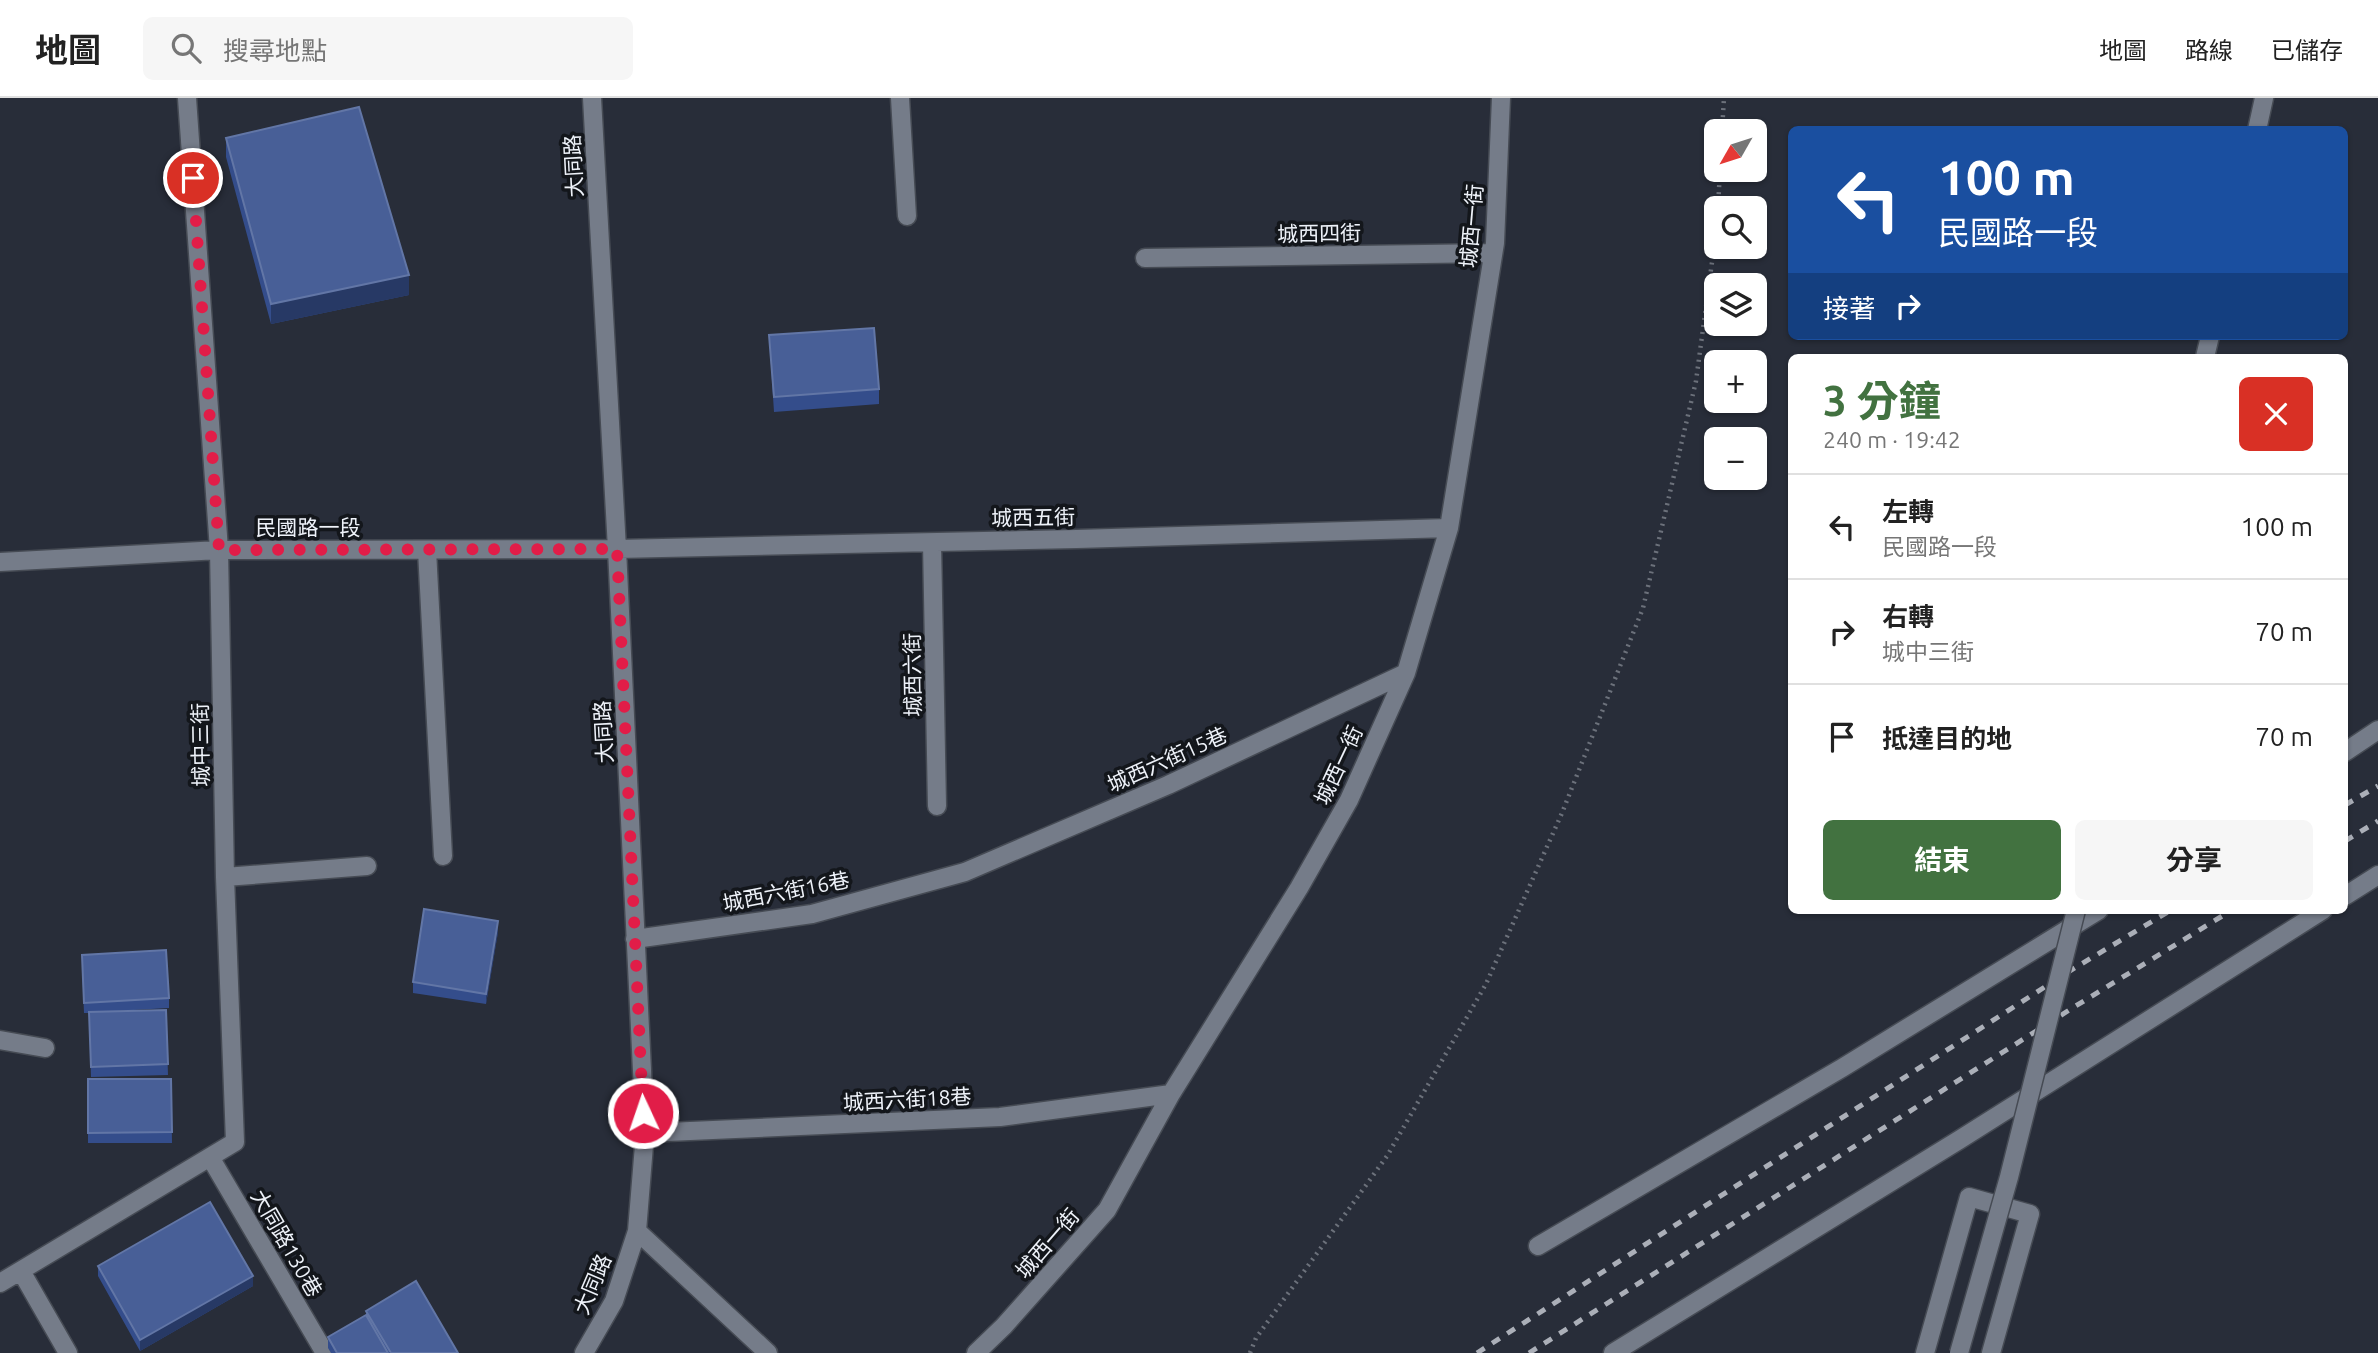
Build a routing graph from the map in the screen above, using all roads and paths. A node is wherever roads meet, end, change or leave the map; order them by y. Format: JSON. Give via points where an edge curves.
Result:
{"nodes":[{"id":1,"x":187,"y":98,"type":"edge"},
{"id":2,"x":592,"y":98,"type":"edge"},
{"id":3,"x":900,"y":98,"type":"edge"},
{"id":4,"x":1501,"y":98,"type":"edge"},
{"id":5,"x":1724,"y":98,"type":"edge"},
{"id":6,"x":2264,"y":98,"type":"edge"},
{"id":7,"x":1723,"y":119,"type":"edge"},
{"id":8,"x":2258,"y":126,"type":"edge"},
{"id":9,"x":907,"y":216,"type":"dead end"},
{"id":10,"x":1493,"y":253,"type":"junction"},
{"id":11,"x":1145,"y":258,"type":"dead end"},
{"id":12,"x":1712,"y":259,"type":"edge"},
{"id":13,"x":1449,"y":527,"type":"junction"},
{"id":14,"x":932,"y":543,"type":"junction"},
{"id":15,"x":617,"y":549,"type":"junction"},
{"id":16,"x":219,"y":550,"type":"junction"},
{"id":17,"x":427,"y":550,"type":"junction"},
{"id":18,"x":0,"y":562,"type":"edge"},
{"id":19,"x":1406,"y":673,"type":"junction"},
{"id":20,"x":2378,"y":730,"type":"edge"},
{"id":21,"x":2348,"y":750,"type":"edge"},
{"id":22,"x":937,"y":806,"type":"dead end"},
{"id":23,"x":443,"y":856,"type":"dead end"},
{"id":24,"x":367,"y":866,"type":"dead end"},
{"id":25,"x":2378,"y":875,"type":"edge"},
{"id":26,"x":225,"y":877,"type":"junction"},
{"id":27,"x":943,"y":878,"type":"joint"},
{"id":28,"x":2348,"y":894,"type":"edge"},
{"id":29,"x":2075,"y":914,"type":"edge"},
{"id":30,"x":2092,"y":914,"type":"edge"},
{"id":31,"x":2317,"y":914,"type":"edge"},
{"id":32,"x":635,"y":939,"type":"junction"},
{"id":33,"x":0,"y":1040,"type":"edge"},
{"id":34,"x":45,"y":1048,"type":"dead end"},
{"id":35,"x":1171,"y":1094,"type":"junction"},
{"id":36,"x":645,"y":1133,"type":"junction"},
{"id":37,"x":210,"y":1157,"type":"junction"},
{"id":38,"x":637,"y":1231,"type":"junction"},
{"id":39,"x":1538,"y":1246,"type":"dead end"},
{"id":40,"x":21,"y":1271,"type":"junction"},
{"id":41,"x":0,"y":1283,"type":"edge"},
{"id":42,"x":68,"y":1353,"type":"edge"},
{"id":43,"x":326,"y":1353,"type":"edge"},
{"id":44,"x":584,"y":1353,"type":"edge"},
{"id":45,"x":768,"y":1353,"type":"edge"},
{"id":46,"x":976,"y":1353,"type":"edge"},
{"id":47,"x":1250,"y":1353,"type":"edge"},
{"id":48,"x":1613,"y":1353,"type":"edge"},
{"id":49,"x":1925,"y":1353,"type":"edge"},
{"id":50,"x":1959,"y":1353,"type":"edge"},
{"id":51,"x":1991,"y":1353,"type":"edge"}],
"edges":[{"from":1,"to":16,"type":"street","name":"城中三街"},
{"from":2,"to":15,"type":"street","name":"大同路"},
{"from":3,"to":9,"type":"street"},
{"from":4,"to":10,"type":"street","name":"城西一街"},
{"from":5,"to":7,"type":"path"},
{"from":6,"to":8,"type":"street"},
{"from":10,"to":11,"type":"street","name":"城西四街"},
{"from":10,"to":13,"type":"street","name":"城西一街"},
{"from":12,"to":47,"type":"path","via":[[1696,381],[1643,608],[1562,813],[1486,984],[1387,1157],[1256,1338]]},
{"from":13,"to":14,"type":"street","name":"城西五街"},
{"from":13,"to":19,"type":"street","name":"城西一街"},
{"from":14,"to":15,"type":"street","name":"城西五街"},
{"from":14,"to":22,"type":"street","name":"城西六街"},
{"from":15,"to":17,"type":"street","name":"民國路一段"},
{"from":15,"to":32,"type":"street","name":"大同路"},
{"from":16,"to":17,"type":"street","name":"民國路一段"},
{"from":16,"to":18,"type":"street","name":"民國路一段"},
{"from":16,"to":26,"type":"street","name":"城中三街"},
{"from":17,"to":23,"type":"street"},
{"from":19,"to":27,"type":"street","name":"城西六街15巷","via":[[1168,785]]},
{"from":19,"to":35,"type":"street","name":"城西一街","via":[[1349,800],[1300,888]]},
{"from":20,"to":21,"type":"street"},
{"from":24,"to":26,"type":"street"},
{"from":25,"to":28,"type":"street"},
{"from":26,"to":37,"type":"street","name":"城中三街","via":[[235,1142]]},
{"from":27,"to":32,"type":"street","name":"城西六街16巷","via":[[812,914]]},
{"from":29,"to":50,"type":"street","bridge":true},
{"from":30,"to":39,"type":"street"},
{"from":31,"to":48,"type":"street"},
{"from":32,"to":36,"type":"street","name":"大同路"},
{"from":33,"to":34,"type":"street"},
{"from":35,"to":36,"type":"street","name":"城西六街18巷","via":[[1000,1117]]},
{"from":35,"to":46,"type":"street","name":"城西一街","via":[[1107,1210]]},
{"from":36,"to":38,"type":"street","name":"大同路"},
{"from":37,"to":40,"type":"street","name":"城中三街"},
{"from":37,"to":43,"type":"street","name":"大同路130巷"},
{"from":38,"to":44,"type":"street","name":"大同路","via":[[614,1301]]},
{"from":38,"to":45,"type":"street"},
{"from":40,"to":41,"type":"street","name":"城中三街"},
{"from":40,"to":42,"type":"street"},
{"from":49,"to":51,"type":"street","via":[[1969,1197],[2030,1214]]}]}
